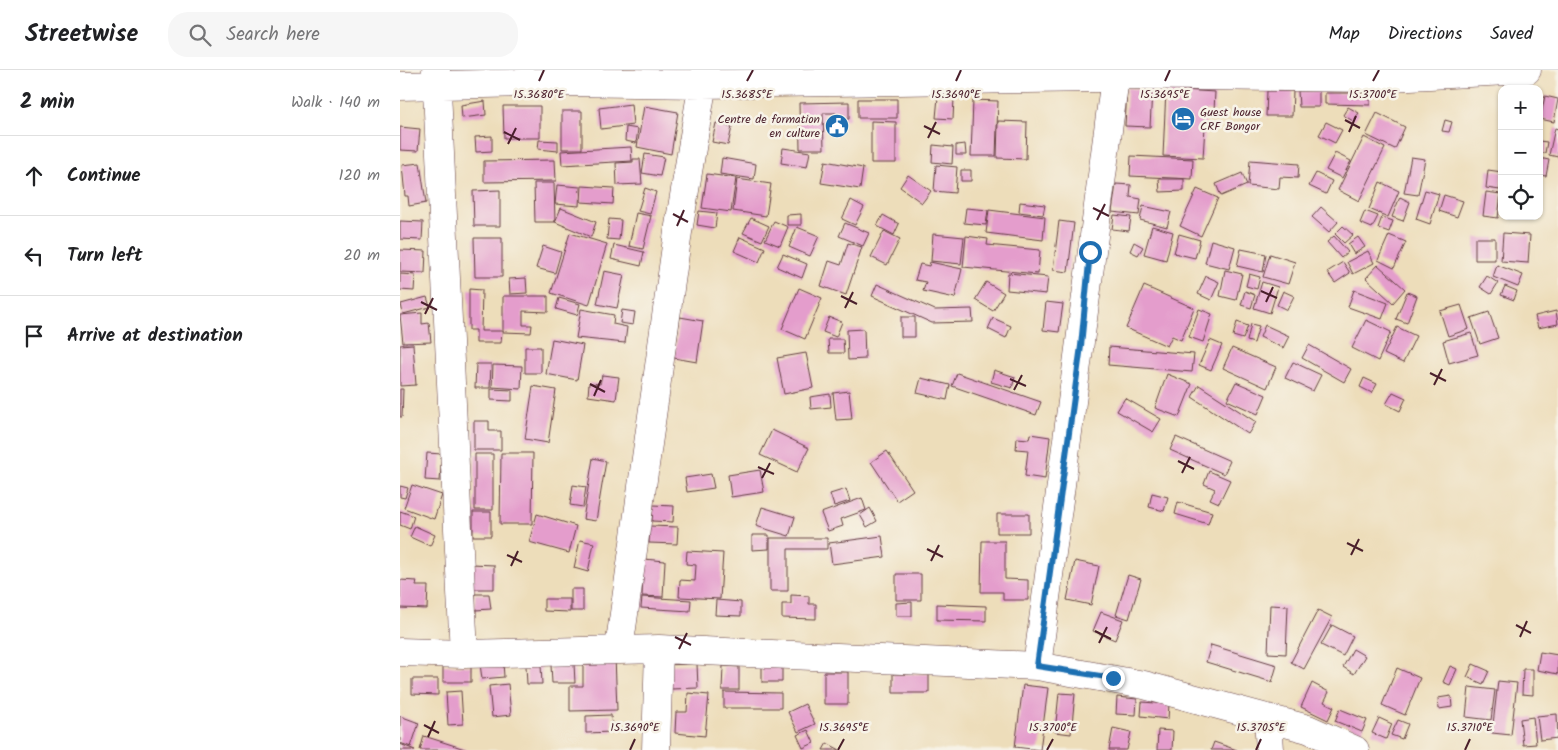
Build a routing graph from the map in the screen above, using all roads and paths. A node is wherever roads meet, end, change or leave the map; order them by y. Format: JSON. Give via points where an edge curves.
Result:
{"nodes":[{"id":1,"x":1527,"y":70,"type":"edge"},
{"id":2,"x":1116,"y":72,"type":"edge"},
{"id":3,"x":566,"y":76,"type":"edge"},
{"id":4,"x":703,"y":77,"type":"edge"},
{"id":5,"x":436,"y":78,"type":"edge"},
{"id":6,"x":400,"y":86,"type":"edge"},
{"id":7,"x":619,"y":648,"type":"junction"},
{"id":8,"x":659,"y":649,"type":"junction"},
{"id":9,"x":400,"y":652,"type":"edge"},
{"id":10,"x":464,"y":654,"type":"junction"},
{"id":11,"x":1037,"y":666,"type":"junction"},
{"id":12,"x":1268,"y":718,"type":"junction"},
{"id":13,"x":656,"y":750,"type":"edge"},
{"id":14,"x":1270,"y":750,"type":"edge"},
{"id":15,"x":1355,"y":750,"type":"edge"}],
"edges":[{"from":1,"to":2,"type":"street","via":[[1371,78]]},
{"from":2,"to":4,"type":"street","via":[[1098,78]]},
{"from":2,"to":11,"type":"street"},
{"from":3,"to":4,"type":"street"},
{"from":3,"to":5,"type":"street"},
{"from":4,"to":7,"type":"street"},
{"from":5,"to":6,"type":"street"},
{"from":5,"to":10,"type":"street"},
{"from":7,"to":8,"type":"street"},
{"from":7,"to":10,"type":"street"},
{"from":8,"to":11,"type":"street"},
{"from":8,"to":13,"type":"street"},
{"from":9,"to":10,"type":"street"},
{"from":11,"to":12,"type":"street","via":[[1137,683]]},
{"from":12,"to":14,"type":"street"},
{"from":12,"to":15,"type":"street","via":[[1308,729]]}]}
